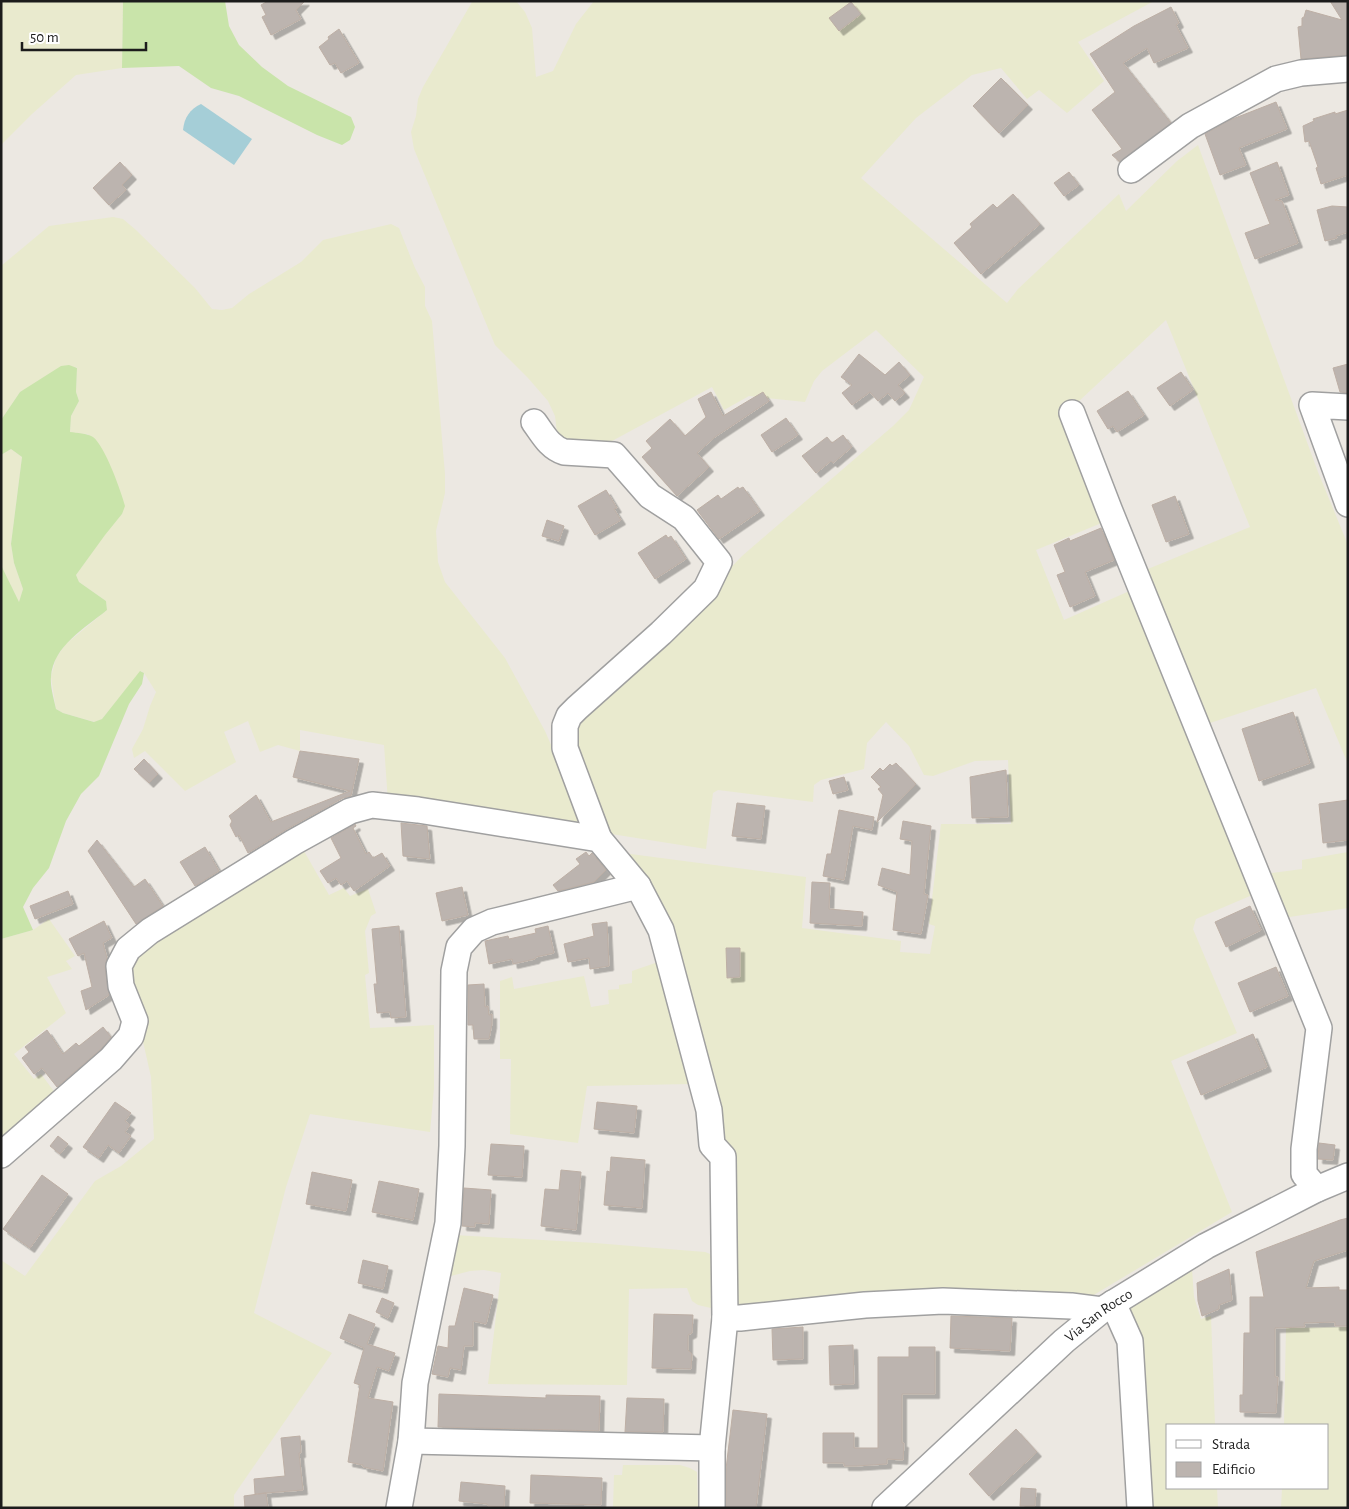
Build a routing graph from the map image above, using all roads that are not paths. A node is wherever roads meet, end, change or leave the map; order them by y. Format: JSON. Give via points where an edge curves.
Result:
{"nodes":[{"id":1,"x":1348,"y":69,"type":"edge"},
{"id":2,"x":1131,"y":170,"type":"dead end"},
{"id":3,"x":1348,"y":407,"type":"edge"},
{"id":4,"x":1072,"y":413,"type":"dead end"},
{"id":5,"x":534,"y":422,"type":"dead end"},
{"id":6,"x":1348,"y":504,"type":"edge"},
{"id":7,"x":599,"y":839,"type":"junction"},
{"id":8,"x":638,"y":886,"type":"junction"},
{"id":9,"x":1,"y":1155,"type":"edge"},
{"id":10,"x":1348,"y":1176,"type":"edge"},
{"id":11,"x":1317,"y":1189,"type":"junction"},
{"id":12,"x":1108,"y":1307,"type":"junction"},
{"id":13,"x":725,"y":1318,"type":"junction"},
{"id":14,"x":411,"y":1441,"type":"junction"},
{"id":15,"x":712,"y":1448,"type":"junction"},
{"id":16,"x":399,"y":1508,"type":"edge"},
{"id":17,"x":712,"y":1508,"type":"edge"},
{"id":18,"x":885,"y":1508,"type":"edge"},
{"id":19,"x":1140,"y":1508,"type":"edge"}],
"edges":[{"from":1,"to":2,"type":"street","via":[[1301,73],[1276,79],[1190,126]]},
{"from":3,"to":6,"type":"street","via":[[1312,405]]},
{"from":4,"to":11,"type":"street","via":[[1319,1028],[1304,1148],[1304,1174]]},
{"from":5,"to":7,"type":"street","via":[[556,450],[614,455],[650,496],[684,518],[719,562],[706,589],[569,716],[565,726],[565,748]]},
{"from":7,"to":8,"type":"street"},
{"from":7,"to":9,"type":"street","via":[[418,810],[372,805],[350,811],[150,931],[128,949],[119,966],[121,986],[135,1021],[131,1036],[111,1059]]},
{"from":8,"to":13,"type":"street","via":[[661,930],[709,1110],[712,1145],[723,1157]]},
{"from":8,"to":14,"type":"street","via":[[492,922],[474,930],[459,947],[454,971],[448,1224],[415,1383]]},
{"from":10,"to":11,"type":"street","name":"Via San Rocco"},
{"from":11,"to":12,"type":"street","name":"Via San Rocco","via":[[1206,1246]]},
{"from":12,"to":13,"type":"street","via":[[943,1301]]},
{"from":12,"to":18,"type":"street","name":"Via San Rocco","via":[[1064,1341]]},
{"from":12,"to":19,"type":"street","via":[[1130,1341]]},
{"from":13,"to":15,"type":"street"},
{"from":14,"to":15,"type":"street"},
{"from":14,"to":16,"type":"street"},
{"from":15,"to":17,"type":"street"}]}
